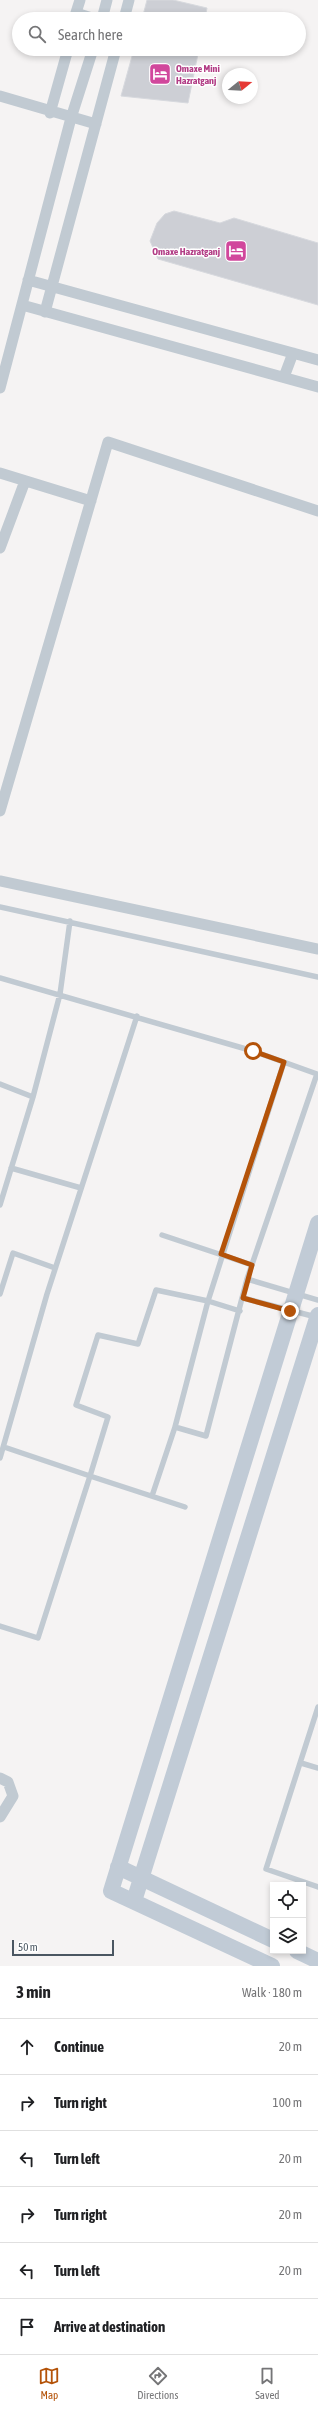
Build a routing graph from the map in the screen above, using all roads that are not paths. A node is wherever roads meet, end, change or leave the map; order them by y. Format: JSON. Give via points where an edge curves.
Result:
{"nodes":[{"id":1,"x":80,"y":0,"type":"edge"},
{"id":2,"x":107,"y":0,"type":"edge"},
{"id":3,"x":126,"y":1,"type":"edge"},
{"id":4,"x":76,"y":12,"type":"edge"},
{"id":5,"x":104,"y":12,"type":"edge"},
{"id":6,"x":125,"y":12,"type":"edge"},
{"id":7,"x":66,"y":56,"type":"edge"},
{"id":8,"x":91,"y":56,"type":"edge"},
{"id":9,"x":114,"y":56,"type":"edge"},
{"id":10,"x":0,"y":96,"type":"edge"},
{"id":11,"x":50,"y":112,"type":"junction"},
{"id":12,"x":71,"y":118,"type":"junction"},
{"id":13,"x":96,"y":124,"type":"junction"},
{"id":14,"x":28,"y":280,"type":"junction"},
{"id":15,"x":51,"y":287,"type":"junction"},
{"id":16,"x":22,"y":305,"type":"junction"},
{"id":17,"x":45,"y":312,"type":"junction"},
{"id":18,"x":293,"y":353,"type":"junction"},
{"id":19,"x":318,"y":360,"type":"edge"},
{"id":20,"x":284,"y":377,"type":"junction"},
{"id":21,"x":318,"y":387,"type":"edge"},
{"id":22,"x":0,"y":388,"type":"edge"},
{"id":23,"x":0,"y":473,"type":"edge"},
{"id":24,"x":25,"y":481,"type":"junction"},
{"id":25,"x":91,"y":501,"type":"junction"},
{"id":26,"x":318,"y":511,"type":"edge"},
{"id":27,"x":0,"y":548,"type":"edge"},
{"id":28,"x":0,"y":811,"type":"edge"},
{"id":29,"x":0,"y":881,"type":"edge"},
{"id":30,"x":0,"y":907,"type":"edge"},
{"id":31,"x":70,"y":921,"type":"junction"},
{"id":32,"x":318,"y":949,"type":"edge"},
{"id":33,"x":318,"y":977,"type":"edge"},
{"id":34,"x":0,"y":978,"type":"edge"},
{"id":35,"x":60,"y":994,"type":"junction"},
{"id":36,"x":136,"y":1016,"type":"junction"},
{"id":37,"x":284,"y":1062,"type":"junction"},
{"id":38,"x":318,"y":1073,"type":"edge"},
{"id":39,"x":0,"y":1084,"type":"edge"},
{"id":40,"x":33,"y":1097,"type":"junction"},
{"id":41,"x":11,"y":1168,"type":"junction"},
{"id":42,"x":81,"y":1188,"type":"junction"},
{"id":43,"x":0,"y":1205,"type":"edge"},
{"id":44,"x":318,"y":1223,"type":"edge"},
{"id":45,"x":162,"y":1235,"type":"dead end"},
{"id":46,"x":221,"y":1254,"type":"junction"},
{"id":47,"x":252,"y":1265,"type":"junction"},
{"id":48,"x":55,"y":1268,"type":"junction"},
{"id":49,"x":248,"y":1279,"type":"junction"},
{"id":50,"x":0,"y":1294,"type":"edge"},
{"id":51,"x":296,"y":1294,"type":"junction"},
{"id":52,"x":243,"y":1298,"type":"junction"},
{"id":53,"x":318,"y":1300,"type":"edge"},
{"id":54,"x":208,"y":1301,"type":"junction"},
{"id":55,"x":240,"y":1310,"type":"junction"},
{"id":56,"x":290,"y":1311,"type":"junction"},
{"id":57,"x":318,"y":1316,"type":"edge"},
{"id":58,"x":175,"y":1427,"type":"junction"},
{"id":59,"x":4,"y":1447,"type":"junction"},
{"id":60,"x":0,"y":1458,"type":"edge"},
{"id":61,"x":90,"y":1476,"type":"junction"},
{"id":62,"x":152,"y":1496,"type":"junction"},
{"id":63,"x":185,"y":1508,"type":"dead end"},
{"id":64,"x":0,"y":1626,"type":"edge"},
{"id":65,"x":318,"y":1707,"type":"edge"},
{"id":66,"x":301,"y":1763,"type":"junction"},
{"id":67,"x":318,"y":1768,"type":"edge"},
{"id":68,"x":0,"y":1778,"type":"edge"},
{"id":69,"x":0,"y":1817,"type":"edge"},
{"id":70,"x":118,"y":1867,"type":"junction"},
{"id":71,"x":142,"y":1877,"type":"junction"},
{"id":72,"x":318,"y":1887,"type":"edge"},
{"id":73,"x":134,"y":1901,"type":"junction"},
{"id":74,"x":270,"y":1939,"type":"edge"},
{"id":75,"x":303,"y":1954,"type":"edge"},
{"id":76,"x":318,"y":1961,"type":"edge"},
{"id":77,"x":272,"y":1966,"type":"edge"}],
"edges":[{"from":1,"to":4,"type":"street"},
{"from":2,"to":5,"type":"street"},
{"from":3,"to":6,"type":"street"},
{"from":7,"to":11,"type":"street"},
{"from":8,"to":12,"type":"street"},
{"from":9,"to":13,"type":"street"},
{"from":10,"to":11,"type":"street"},
{"from":11,"to":12,"type":"street"},
{"from":12,"to":13,"type":"street"},
{"from":12,"to":14,"type":"street"},
{"from":13,"to":15,"type":"street"},
{"from":14,"to":15,"type":"street"},
{"from":14,"to":16,"type":"street"},
{"from":15,"to":17,"type":"street"},
{"from":15,"to":18,"type":"street"},
{"from":16,"to":17,"type":"street"},
{"from":16,"to":22,"type":"street"},
{"from":17,"to":20,"type":"street"},
{"from":18,"to":19,"type":"street"},
{"from":18,"to":20,"type":"street"},
{"from":20,"to":21,"type":"street"},
{"from":23,"to":24,"type":"street"},
{"from":24,"to":25,"type":"street"},
{"from":24,"to":27,"type":"street"},
{"from":25,"to":26,"type":"street","via":[[108,442]]},
{"from":25,"to":28,"type":"street"},
{"from":29,"to":32,"type":"street"},
{"from":30,"to":31,"type":"lane"},
{"from":31,"to":33,"type":"lane"},
{"from":31,"to":35,"type":"lane"},
{"from":34,"to":35,"type":"lane"},
{"from":35,"to":36,"type":"lane"},
{"from":35,"to":40,"type":"lane"},
{"from":36,"to":37,"type":"lane"},
{"from":36,"to":42,"type":"lane"},
{"from":37,"to":38,"type":"lane"},
{"from":37,"to":46,"type":"lane"},
{"from":38,"to":47,"type":"lane"},
{"from":39,"to":40,"type":"lane"},
{"from":40,"to":41,"type":"lane"},
{"from":41,"to":42,"type":"lane"},
{"from":41,"to":43,"type":"lane"},
{"from":42,"to":48,"type":"lane"},
{"from":44,"to":51,"type":"street"},
{"from":45,"to":46,"type":"lane"},
{"from":46,"to":47,"type":"lane"},
{"from":46,"to":54,"type":"lane"},
{"from":47,"to":49,"type":"lane"},
{"from":48,"to":50,"type":"lane","via":[[13,1253]]},
{"from":48,"to":59,"type":"lane"},
{"from":49,"to":51,"type":"lane"},
{"from":49,"to":52,"type":"lane"},
{"from":51,"to":53,"type":"lane"},
{"from":51,"to":56,"type":"street"},
{"from":52,"to":55,"type":"lane"},
{"from":52,"to":56,"type":"lane"},
{"from":54,"to":55,"type":"lane"},
{"from":54,"to":58,"type":"lane"},
{"from":54,"to":61,"type":"lane","via":[[156,1290],[138,1344],[98,1335],[76,1405],[108,1417]]},
{"from":55,"to":58,"type":"lane","via":[[206,1436]]},
{"from":56,"to":57,"type":"lane"},
{"from":56,"to":70,"type":"street"},
{"from":57,"to":71,"type":"street"},
{"from":58,"to":62,"type":"lane"},
{"from":59,"to":60,"type":"lane"},
{"from":59,"to":61,"type":"lane"},
{"from":61,"to":62,"type":"lane"},
{"from":61,"to":64,"type":"lane","via":[[38,1638]]},
{"from":62,"to":63,"type":"lane"},
{"from":65,"to":66,"type":"lane"},
{"from":66,"to":67,"type":"lane"},
{"from":66,"to":72,"type":"lane","via":[[266,1869]]},
{"from":68,"to":69,"type":"street","via":[[8,1782],[13,1796]]},
{"from":70,"to":71,"type":"street"},
{"from":70,"to":73,"type":"street","via":[[111,1891]]},
{"from":71,"to":73,"type":"street"},
{"from":71,"to":74,"type":"street"},
{"from":73,"to":77,"type":"street"},
{"from":75,"to":76,"type":"street"}]}
